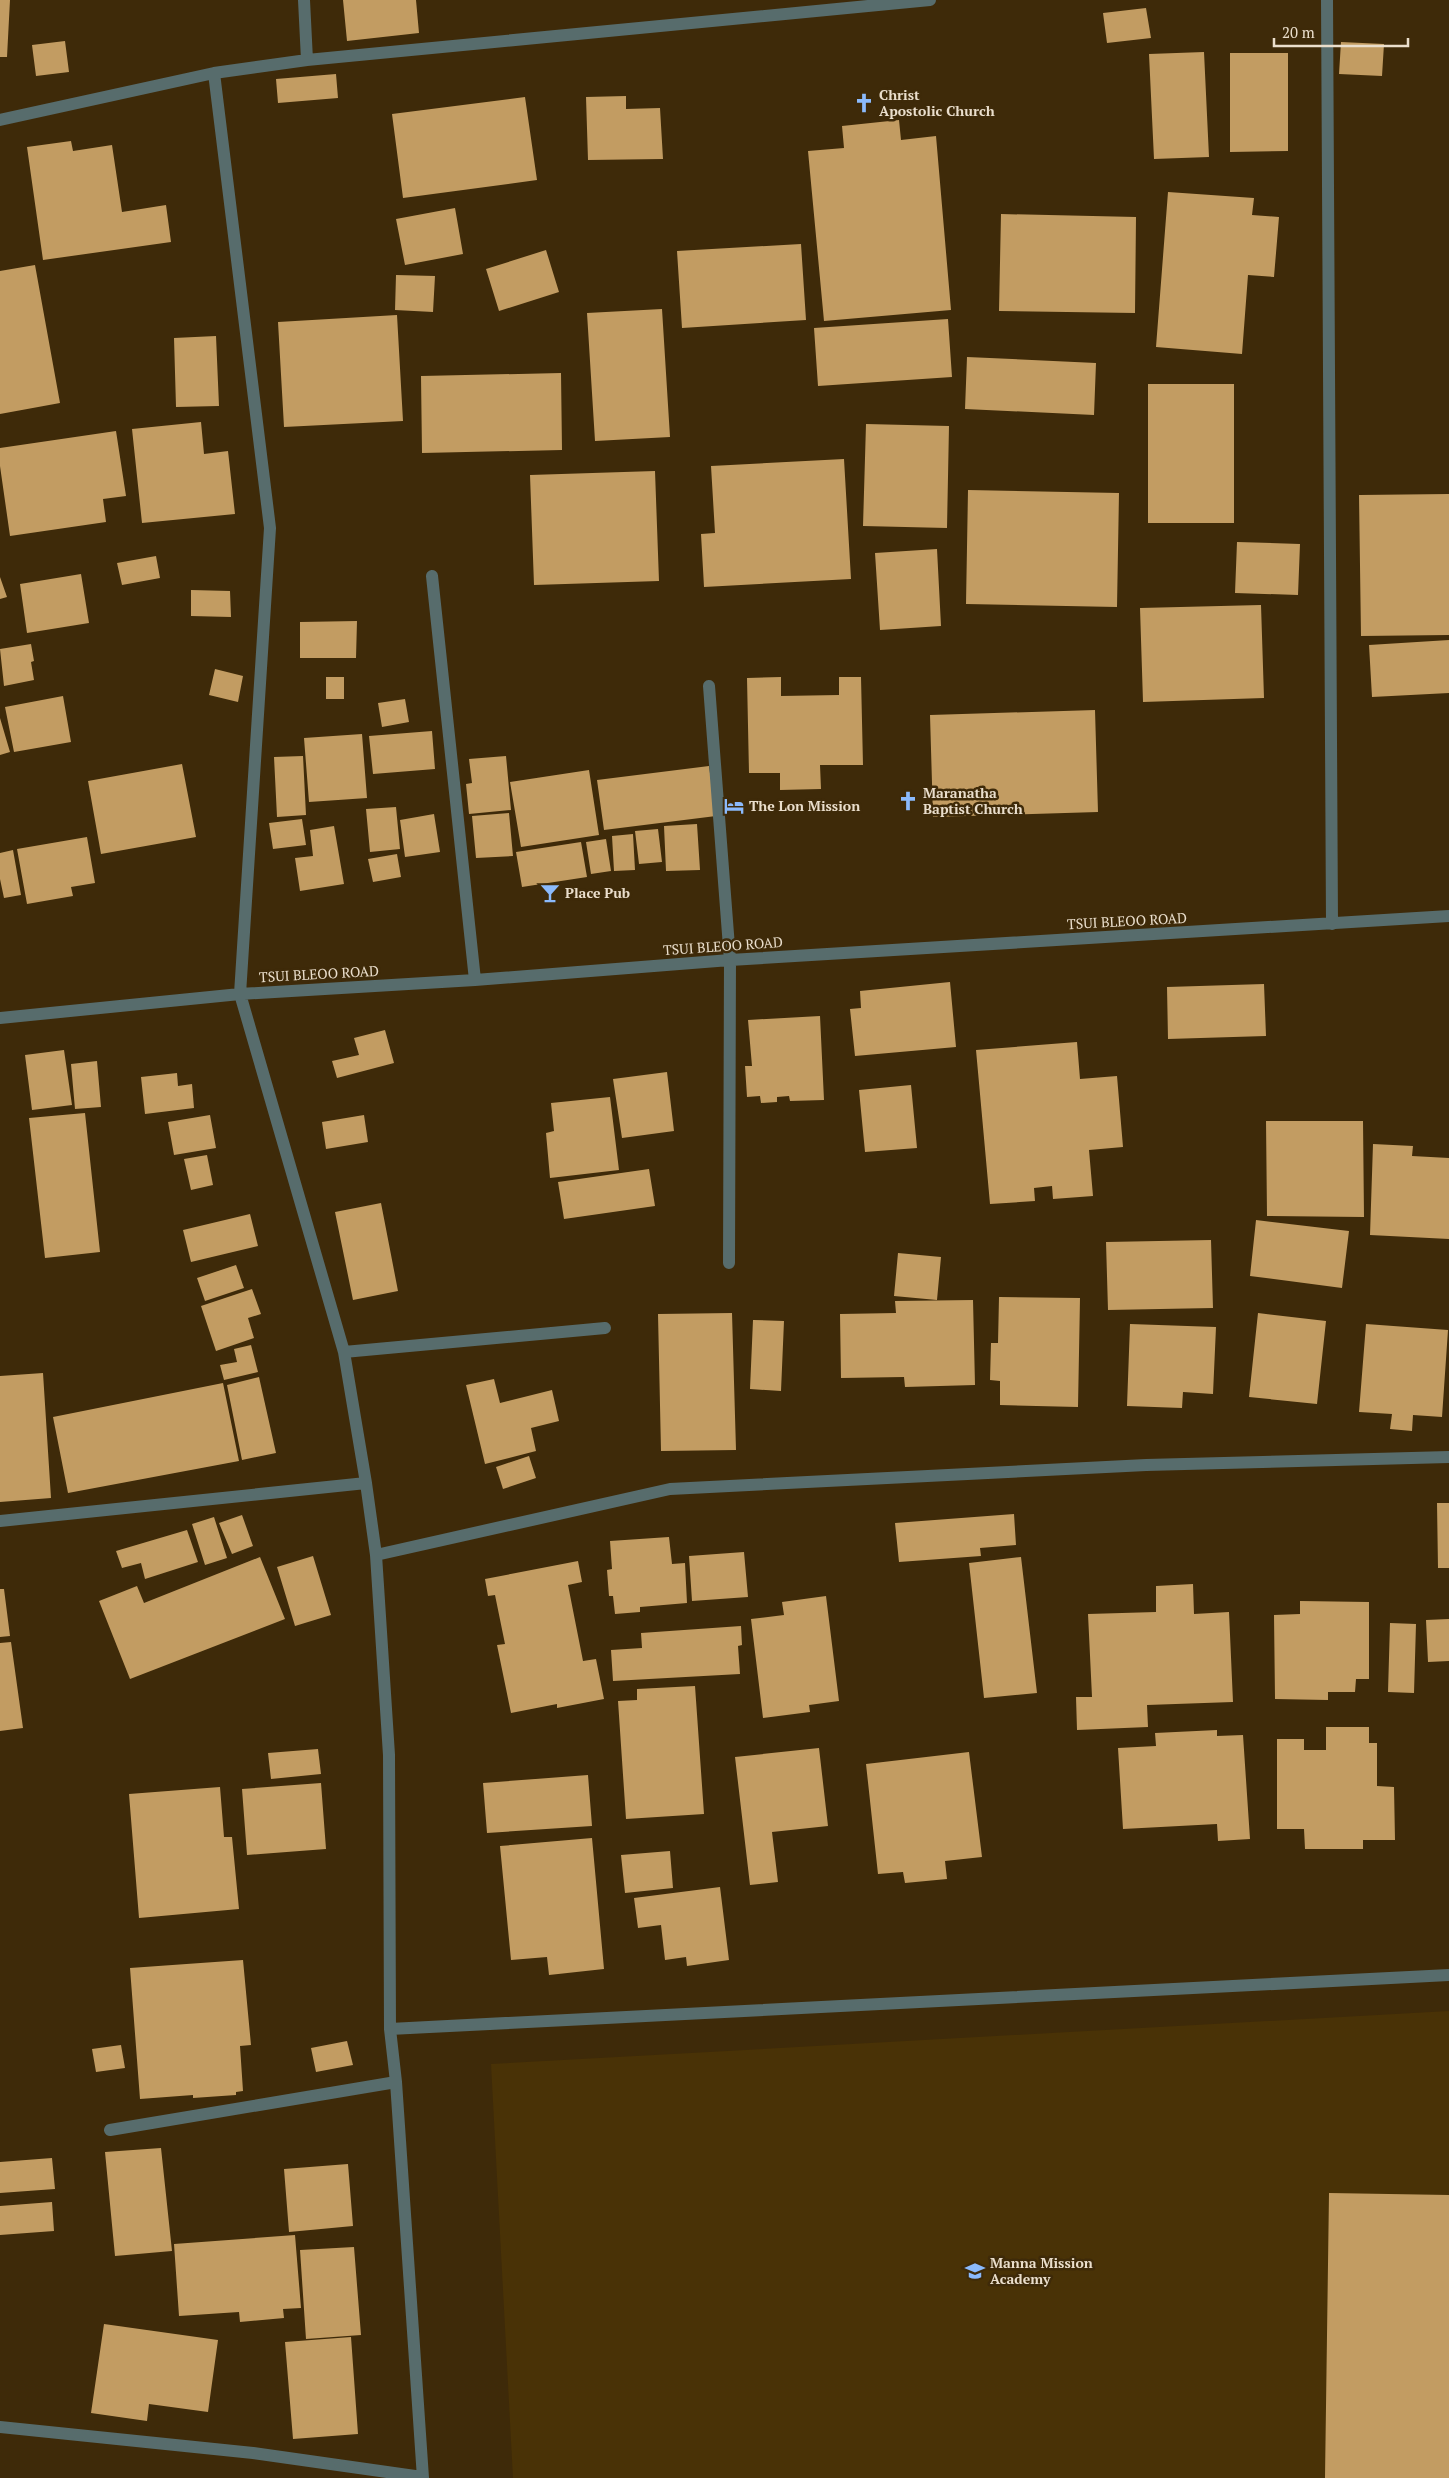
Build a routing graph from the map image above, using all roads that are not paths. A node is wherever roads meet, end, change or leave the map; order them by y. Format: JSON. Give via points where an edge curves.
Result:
{"nodes":[{"id":1,"x":304,"y":0,"type":"edge"},
{"id":2,"x":930,"y":0,"type":"edge"},
{"id":3,"x":1327,"y":0,"type":"edge"},
{"id":4,"x":307,"y":60,"type":"junction"},
{"id":5,"x":214,"y":73,"type":"junction"},
{"id":6,"x":0,"y":120,"type":"edge"},
{"id":7,"x":432,"y":576,"type":"dead end"},
{"id":8,"x":709,"y":686,"type":"dead end"},
{"id":9,"x":1449,"y":916,"type":"edge"},
{"id":10,"x":1332,"y":924,"type":"junction"},
{"id":11,"x":730,"y":960,"type":"junction"},
{"id":12,"x":475,"y":980,"type":"junction"},
{"id":13,"x":240,"y":994,"type":"junction"},
{"id":14,"x":0,"y":1018,"type":"edge"},
{"id":15,"x":729,"y":1263,"type":"dead end"},
{"id":16,"x":605,"y":1328,"type":"dead end"},
{"id":17,"x":344,"y":1352,"type":"junction"},
{"id":18,"x":1449,"y":1457,"type":"edge"},
{"id":19,"x":366,"y":1483,"type":"junction"},
{"id":20,"x":0,"y":1521,"type":"edge"},
{"id":21,"x":376,"y":1555,"type":"junction"},
{"id":22,"x":1449,"y":1975,"type":"edge"},
{"id":23,"x":390,"y":2029,"type":"junction"},
{"id":24,"x":396,"y":2082,"type":"junction"},
{"id":25,"x":110,"y":2130,"type":"dead end"},
{"id":26,"x":0,"y":2427,"type":"edge"},
{"id":27,"x":423,"y":2478,"type":"edge"}],
"edges":[{"from":1,"to":4,"type":"street"},
{"from":2,"to":4,"type":"street"},
{"from":3,"to":10,"type":"street"},
{"from":4,"to":5,"type":"street"},
{"from":5,"to":6,"type":"street"},
{"from":5,"to":13,"type":"street","via":[[270,528]]},
{"from":7,"to":12,"type":"street"},
{"from":8,"to":11,"type":"street"},
{"from":9,"to":10,"type":"street","name":"TSUI BLEOO ROAD"},
{"from":10,"to":11,"type":"street","name":"TSUI BLEOO ROAD"},
{"from":11,"to":12,"type":"street","name":"TSUI BLEOO ROAD"},
{"from":11,"to":15,"type":"street"},
{"from":12,"to":13,"type":"street","name":"TSUI BLEOO ROAD"},
{"from":13,"to":14,"type":"street","name":"TSUI BLEOO ROAD"},
{"from":13,"to":17,"type":"street"},
{"from":16,"to":17,"type":"street"},
{"from":17,"to":19,"type":"street"},
{"from":18,"to":21,"type":"street","via":[[1146,1465],[670,1489]]},
{"from":19,"to":20,"type":"street"},
{"from":19,"to":21,"type":"street"},
{"from":21,"to":23,"type":"street","via":[[389,1755]]},
{"from":22,"to":23,"type":"street"},
{"from":23,"to":24,"type":"street"},
{"from":24,"to":25,"type":"street"},
{"from":24,"to":27,"type":"street"},
{"from":26,"to":27,"type":"street","via":[[254,2453]]}]}
